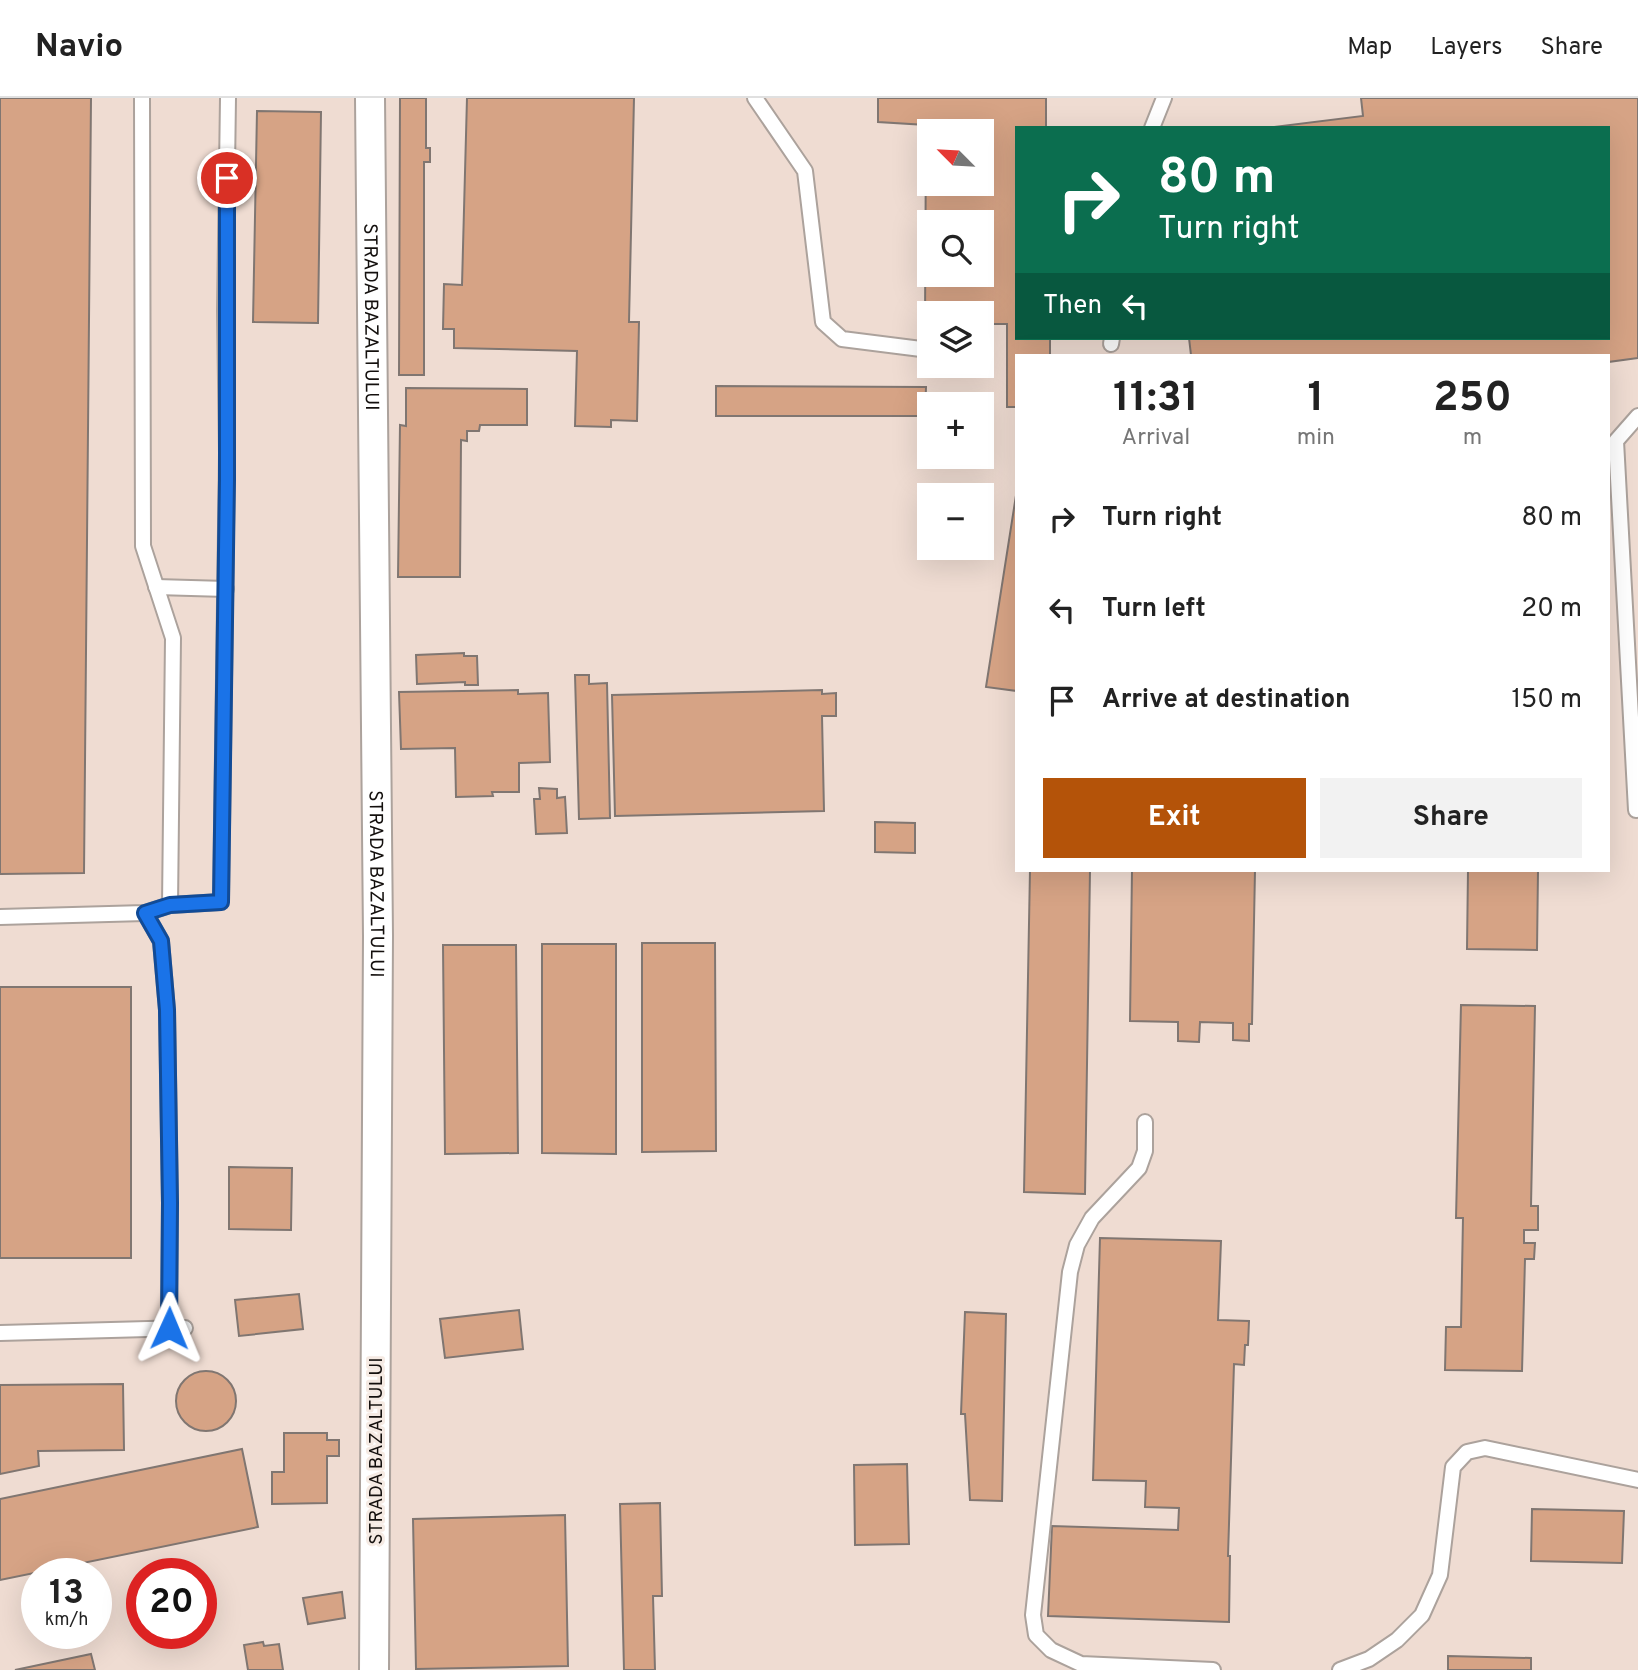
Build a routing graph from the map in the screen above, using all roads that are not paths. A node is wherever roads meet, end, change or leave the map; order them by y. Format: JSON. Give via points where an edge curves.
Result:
{"nodes":[{"id":1,"x":142,"y":98,"type":"edge"},
{"id":2,"x":228,"y":98,"type":"edge"},
{"id":3,"x":370,"y":98,"type":"edge"},
{"id":4,"x":755,"y":98,"type":"edge"},
{"id":5,"x":1164,"y":98,"type":"edge"},
{"id":6,"x":1153,"y":126,"type":"edge"},
{"id":7,"x":917,"y":348,"type":"edge"},
{"id":8,"x":1638,"y":416,"type":"edge"},
{"id":9,"x":156,"y":587,"type":"junction"},
{"id":10,"x":226,"y":589,"type":"junction"},
{"id":11,"x":1636,"y":810,"type":"dead end"},
{"id":12,"x":170,"y":905,"type":"junction"},
{"id":13,"x":145,"y":913,"type":"junction"},
{"id":14,"x":0,"y":917,"type":"edge"},
{"id":15,"x":1145,"y":1122,"type":"dead end"},
{"id":16,"x":169,"y":1328,"type":"junction"},
{"id":17,"x":185,"y":1328,"type":"dead end"},
{"id":18,"x":0,"y":1333,"type":"edge"},
{"id":19,"x":1638,"y":1480,"type":"edge"},
{"id":20,"x":374,"y":1670,"type":"edge"},
{"id":21,"x":1213,"y":1670,"type":"edge"},
{"id":22,"x":1340,"y":1670,"type":"edge"}],
"edges":[{"from":1,"to":9,"type":"lane","via":[[143,547]]},
{"from":2,"to":10,"type":"lane"},
{"from":3,"to":20,"type":"street","name":"STRADA BAZALTULUI","via":[[378,936]]},
{"from":4,"to":7,"type":"lane","via":[[805,171],[823,322],[842,339]]},
{"from":5,"to":6,"type":"lane"},
{"from":8,"to":11,"type":"lane","via":[[1616,442]]},
{"from":9,"to":10,"type":"lane"},
{"from":9,"to":12,"type":"lane","via":[[173,638]]},
{"from":10,"to":12,"type":"lane","via":[[221,902]]},
{"from":12,"to":13,"type":"lane"},
{"from":13,"to":14,"type":"lane"},
{"from":13,"to":16,"type":"lane","via":[[161,941],[167,1010]]},
{"from":15,"to":21,"type":"lane","via":[[1145,1151],[1139,1168],[1092,1218],[1077,1245],[1070,1272],[1033,1615],[1037,1635],[1051,1650],[1081,1664]]},
{"from":16,"to":17,"type":"lane"},
{"from":16,"to":18,"type":"lane"},
{"from":19,"to":22,"type":"lane","via":[[1485,1448],[1467,1452],[1453,1467],[1440,1575],[1422,1615],[1378,1653]]}]}
